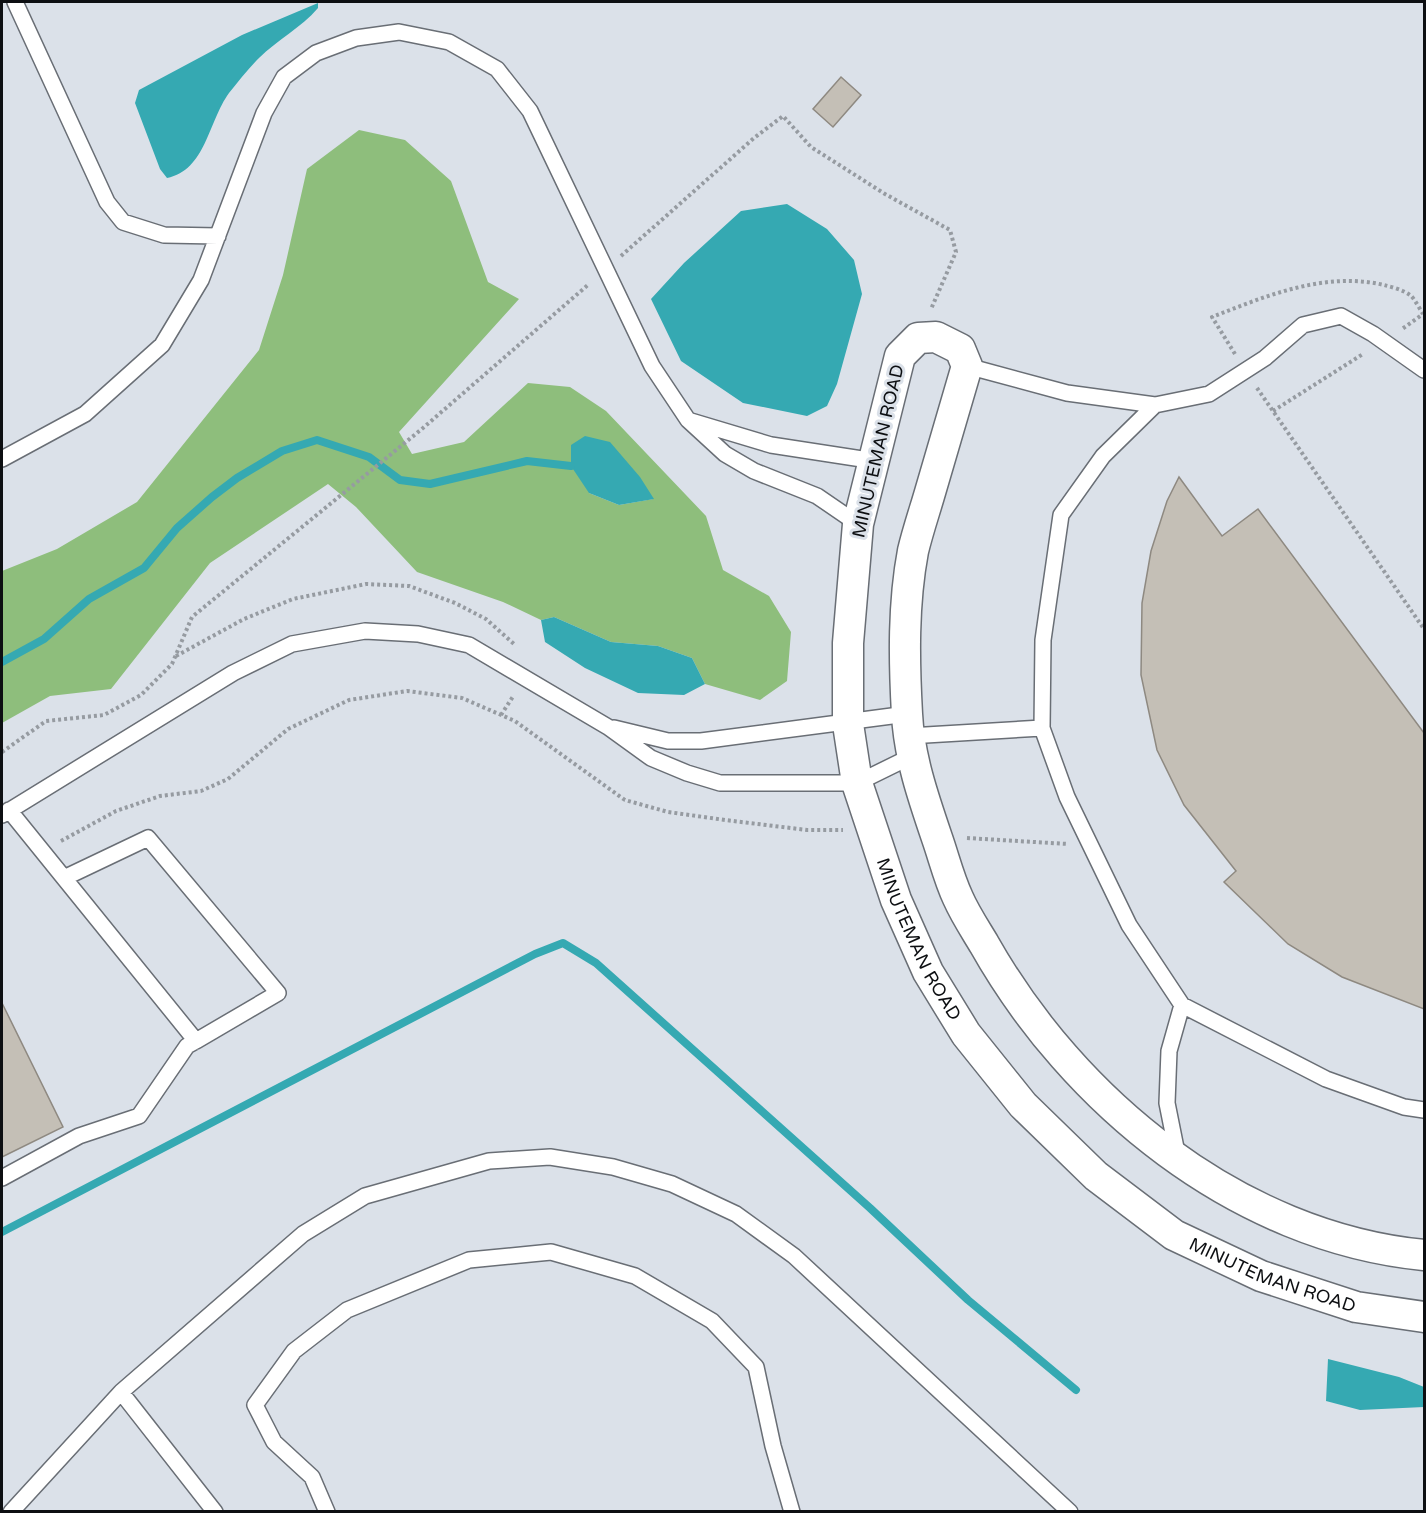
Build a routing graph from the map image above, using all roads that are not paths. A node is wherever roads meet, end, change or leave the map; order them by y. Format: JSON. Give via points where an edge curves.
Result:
{"nodes":[{"id":1,"x":15,"y":2,"type":"edge"},
{"id":2,"x":218,"y":236,"type":"junction"},
{"id":3,"x":967,"y":366,"type":"junction"},
{"id":4,"x":1425,"y":370,"type":"edge"},
{"id":5,"x":1155,"y":405,"type":"junction"},
{"id":6,"x":688,"y":420,"type":"junction"},
{"id":7,"x":2,"y":459,"type":"edge"},
{"id":8,"x":875,"y":460,"type":"junction"},
{"id":9,"x":858,"y":524,"type":"junction"},
{"id":10,"x":848,"y":724,"type":"junction"},
{"id":11,"x":608,"y":727,"type":"junction"},
{"id":12,"x":1042,"y":728,"type":"junction"},
{"id":13,"x":909,"y":735,"type":"junction"},
{"id":14,"x":857,"y":783,"type":"junction"},
{"id":15,"x":5,"y":813,"type":"edge"},
{"id":16,"x":64,"y":878,"type":"junction"},
{"id":17,"x":1182,"y":1005,"type":"junction"},
{"id":18,"x":196,"y":1041,"type":"junction"},
{"id":19,"x":1425,"y":1110,"type":"edge"},
{"id":20,"x":1179,"y":1158,"type":"junction"},
{"id":21,"x":2,"y":1178,"type":"edge"},
{"id":22,"x":1425,"y":1255,"type":"edge"},
{"id":23,"x":1425,"y":1317,"type":"edge"},
{"id":24,"x":121,"y":1392,"type":"junction"},
{"id":25,"x":11,"y":1512,"type":"edge"},
{"id":26,"x":215,"y":1512,"type":"edge"},
{"id":27,"x":327,"y":1512,"type":"edge"},
{"id":28,"x":792,"y":1512,"type":"edge"},
{"id":29,"x":1070,"y":1512,"type":"edge"}],
"edges":[{"from":1,"to":2,"type":"lane","via":[[107,202],[123,222],[164,235]]},
{"from":2,"to":6,"type":"lane","via":[[264,113],[284,77],[316,53],[356,38],[399,32],[449,42],[497,69],[530,111],[651,366]]},
{"from":2,"to":7,"type":"lane","via":[[201,280],[162,345],[85,414]]},
{"from":3,"to":5,"type":"lane","via":[[1067,393]]},
{"from":3,"to":8,"type":"street","name":"MINUTEMAN ROAD","via":[[960,349],[936,337],[918,338],[900,356]]},
{"from":3,"to":13,"type":"street","via":[[914,550],[905,619]]},
{"from":4,"to":5,"type":"lane","via":[[1341,316],[1303,325],[1266,358],[1209,394]]},
{"from":5,"to":12,"type":"lane","via":[[1103,456],[1061,515],[1043,640]]},
{"from":6,"to":8,"type":"lane","via":[[771,445]]},
{"from":6,"to":9,"type":"lane","via":[[725,454],[754,471],[817,496]]},
{"from":8,"to":9,"type":"street","name":"MINUTEMAN ROAD"},
{"from":9,"to":10,"type":"street","name":"MINUTEMAN ROAD","via":[[848,643]]},
{"from":10,"to":11,"type":"lane","via":[[701,741],[668,741]]},
{"from":10,"to":13,"type":"lane"},
{"from":10,"to":14,"type":"street","name":"MINUTEMAN ROAD"},
{"from":11,"to":14,"type":"lane","via":[[651,758],[720,783]]},
{"from":11,"to":15,"type":"lane","via":[[469,645],[418,634],[365,632],[329,636],[292,644],[233,673]]},
{"from":12,"to":13,"type":"lane"},
{"from":12,"to":17,"type":"lane","via":[[1067,797],[1129,925]]},
{"from":13,"to":14,"type":"lane"},
{"from":13,"to":20,"type":"street","via":[[936,836],[958,898],[1005,982],[1051,1042],[1107,1103]]},
{"from":14,"to":23,"type":"street","name":"MINUTEMAN ROAD","via":[[896,900],[928,972],[966,1034],[1023,1104],[1096,1176],[1174,1234],[1261,1276],[1356,1307]]},
{"from":15,"to":16,"type":"lane"},
{"from":16,"to":18,"type":"lane"},
{"from":16,"to":18,"type":"lane","via":[[148,838],[278,993]]},
{"from":17,"to":19,"type":"lane","via":[[1326,1079],[1404,1107]]},
{"from":17,"to":20,"type":"lane","via":[[1169,1051],[1167,1103]]},
{"from":18,"to":21,"type":"lane","via":[[188,1046],[138,1116],[79,1136]]},
{"from":20,"to":22,"type":"street","via":[[1266,1209],[1329,1235]]},
{"from":24,"to":25,"type":"lane"},
{"from":24,"to":26,"type":"lane"},
{"from":24,"to":29,"type":"lane","via":[[303,1234],[365,1196],[489,1161],[550,1157],[613,1167],[672,1184],[736,1214],[794,1256]]},
{"from":27,"to":28,"type":"lane","via":[[312,1477],[274,1442],[255,1406],[294,1351],[347,1310],[469,1260],[551,1252],[636,1276],[712,1321],[756,1367]]}]}
